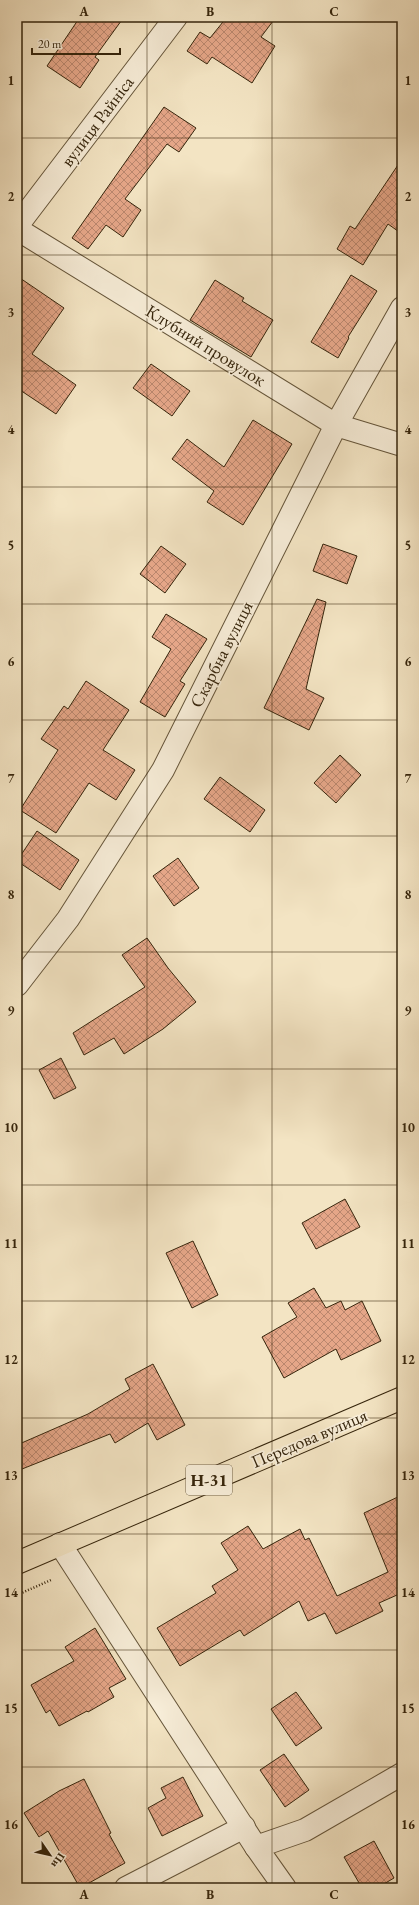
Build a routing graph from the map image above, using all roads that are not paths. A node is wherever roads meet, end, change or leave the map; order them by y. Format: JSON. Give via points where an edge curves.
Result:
{"nodes":[{"id":1,"x":176,"y":17,"type":"edge"},
{"id":2,"x":17,"y":226,"type":"edge"},
{"id":3,"x":17,"y":229,"type":"edge"},
{"id":4,"x":402,"y":308,"type":"edge"},
{"id":5,"x":336,"y":425,"type":"junction"},
{"id":6,"x":402,"y":445,"type":"edge"},
{"id":7,"x":17,"y":985,"type":"edge"},
{"id":8,"x":402,"y":1398,"type":"edge"},
{"id":9,"x":60,"y":1544,"type":"junction"},
{"id":10,"x":17,"y":1562,"type":"edge"},
{"id":11,"x":402,"y":1774,"type":"edge"},
{"id":12,"x":244,"y":1827,"type":"junction"},
{"id":13,"x":256,"y":1847,"type":"junction"},
{"id":14,"x":126,"y":1888,"type":"edge"},
{"id":15,"x":285,"y":1888,"type":"edge"}],
"edges":[{"from":1,"to":2,"type":"street","name":"вулиця Райніса"},
{"from":3,"to":5,"type":"street","name":"Клубний провулок"},
{"from":4,"to":5,"type":"street","name":"Скарбна вулиця"},
{"from":5,"to":6,"type":"street","name":"Клубний провулок"},
{"from":5,"to":7,"type":"street","name":"Скарбна вулиця","via":[[163,770],[68,919]]},
{"from":8,"to":9,"type":"main road","name":"Передова вулиця","number":"Н-31"},
{"from":9,"to":10,"type":"main road","name":"Передова вулиця","number":"Н-31"},
{"from":9,"to":12,"type":"street"},
{"from":11,"to":13,"type":"street","via":[[305,1830]]},
{"from":12,"to":13,"type":"street"},
{"from":12,"to":14,"type":"street"},
{"from":13,"to":15,"type":"street"}]}
